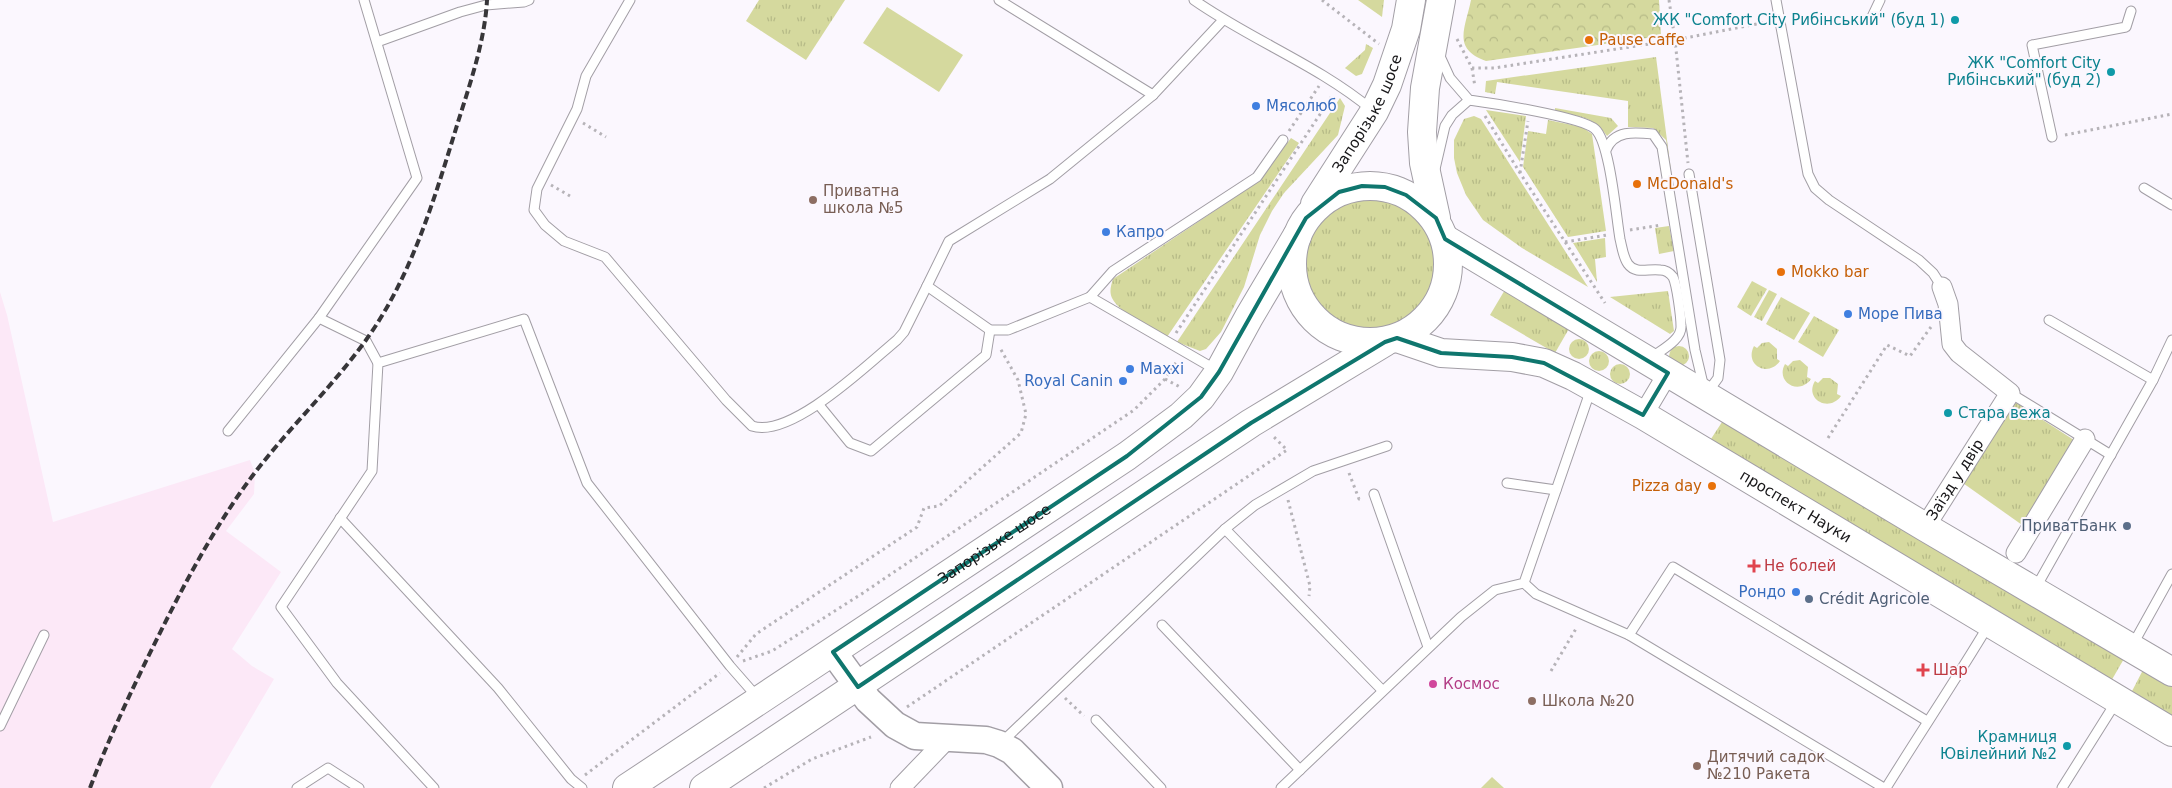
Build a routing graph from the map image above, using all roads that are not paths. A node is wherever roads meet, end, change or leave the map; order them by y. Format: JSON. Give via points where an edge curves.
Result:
{"nodes":[{"id":1,"x":364,"y":0,"type":"edge"},
{"id":2,"x":529,"y":0,"type":"edge"},
{"id":3,"x":630,"y":0,"type":"edge"},
{"id":4,"x":999,"y":0,"type":"edge"},
{"id":5,"x":1194,"y":0,"type":"edge"},
{"id":6,"x":1411,"y":0,"type":"edge"},
{"id":7,"x":1441,"y":0,"type":"edge"},
{"id":8,"x":1776,"y":0,"type":"edge"},
{"id":9,"x":1880,"y":0,"type":"edge"},
{"id":10,"x":2131,"y":11,"type":"dead end"},
{"id":11,"x":1871,"y":18,"type":"dead end"},
{"id":12,"x":1223,"y":20,"type":"junction"},
{"id":13,"x":1443,"y":40,"type":"junction"},
{"id":14,"x":377,"y":42,"type":"junction"},
{"id":15,"x":1153,"y":95,"type":"junction"},
{"id":16,"x":1473,"y":101,"type":"junction"},
{"id":17,"x":1374,"y":112,"type":"junction"},
{"id":18,"x":2052,"y":137,"type":"road end"},
{"id":19,"x":1283,"y":140,"type":"road end"},
{"id":20,"x":1606,"y":150,"type":"junction"},
{"id":21,"x":1689,"y":174,"type":"road end"},
{"id":22,"x":2144,"y":188,"type":"dead end"},
{"id":23,"x":1429,"y":190,"type":"junction"},
{"id":24,"x":2172,"y":205,"type":"edge"},
{"id":25,"x":1302,"y":227,"type":"junction"},
{"id":26,"x":1440,"y":229,"type":"junction"},
{"id":27,"x":927,"y":286,"type":"junction"},
{"id":28,"x":1945,"y":296,"type":"joint"},
{"id":29,"x":1090,"y":297,"type":"junction"},
{"id":30,"x":319,"y":318,"type":"junction"},
{"id":31,"x":2049,"y":320,"type":"dead end"},
{"id":32,"x":990,"y":330,"type":"junction"},
{"id":33,"x":1391,"y":340,"type":"junction"},
{"id":34,"x":2172,"y":340,"type":"edge"},
{"id":35,"x":378,"y":362,"type":"junction"},
{"id":36,"x":1658,"y":367,"type":"junction"},
{"id":37,"x":1220,"y":372,"type":"junction"},
{"id":38,"x":2152,"y":380,"type":"junction"},
{"id":39,"x":1592,"y":387,"type":"junction"},
{"id":40,"x":2010,"y":393,"type":"junction"},
{"id":41,"x":1706,"y":395,"type":"junction"},
{"id":42,"x":819,"y":405,"type":"junction"},
{"id":43,"x":1643,"y":415,"type":"junction"},
{"id":44,"x":228,"y":431,"type":"dead end"},
{"id":45,"x":2085,"y":439,"type":"junction"},
{"id":46,"x":1387,"y":446,"type":"dead end"},
{"id":47,"x":2111,"y":455,"type":"junction"},
{"id":48,"x":1507,"y":483,"type":"dead end"},
{"id":49,"x":1556,"y":490,"type":"junction"},
{"id":50,"x":1374,"y":494,"type":"road end"},
{"id":51,"x":340,"y":518,"type":"junction"},
{"id":52,"x":1925,"y":527,"type":"junction"},
{"id":53,"x":1225,"y":529,"type":"junction"},
{"id":54,"x":2016,"y":553,"type":"dead end"},
{"id":55,"x":2172,"y":574,"type":"edge"},
{"id":56,"x":1524,"y":583,"type":"junction"},
{"id":57,"x":2033,"y":592,"type":"junction"},
{"id":58,"x":1989,"y":623,"type":"junction"},
{"id":59,"x":1162,"y":625,"type":"dead end"},
{"id":60,"x":44,"y":635,"type":"dead end"},
{"id":61,"x":1630,"y":635,"type":"junction"},
{"id":62,"x":1428,"y":647,"type":"junction"},
{"id":63,"x":2131,"y":648,"type":"junction"},
{"id":64,"x":833,"y":652,"type":"junction"},
{"id":65,"x":2172,"y":672,"type":"edge"},
{"id":66,"x":858,"y":687,"type":"junction"},
{"id":67,"x":1382,"y":690,"type":"junction"},
{"id":68,"x":2118,"y":700,"type":"junction"},
{"id":69,"x":760,"y":701,"type":"junction"},
{"id":70,"x":1096,"y":720,"type":"road end"},
{"id":71,"x":1927,"y":720,"type":"junction"},
{"id":72,"x":0,"y":726,"type":"edge"},
{"id":73,"x":2172,"y":732,"type":"edge"},
{"id":74,"x":949,"y":737,"type":"junction"},
{"id":75,"x":1000,"y":744,"type":"junction"},
{"id":76,"x":1300,"y":770,"type":"junction"},
{"id":77,"x":297,"y":788,"type":"edge"},
{"id":78,"x":359,"y":788,"type":"edge"},
{"id":79,"x":434,"y":788,"type":"edge"},
{"id":80,"x":582,"y":788,"type":"edge"},
{"id":81,"x":627,"y":788,"type":"edge"},
{"id":82,"x":704,"y":788,"type":"edge"},
{"id":83,"x":900,"y":788,"type":"edge"},
{"id":84,"x":1049,"y":788,"type":"edge"},
{"id":85,"x":1161,"y":788,"type":"edge"},
{"id":86,"x":1281,"y":788,"type":"edge"},
{"id":87,"x":1885,"y":788,"type":"edge"},
{"id":88,"x":2062,"y":788,"type":"edge"}],
"edges":[{"from":1,"to":14,"type":"lane"},
{"from":2,"to":14,"type":"lane","via":[[460,12]]},
{"from":3,"to":42,"type":"lane","via":[[586,76],[573,117],[537,190],[534,210],[544,225],[564,241],[605,257],[726,400],[752,426],[771,426]]},
{"from":4,"to":15,"type":"lane"},
{"from":5,"to":12,"type":"lane"},
{"from":6,"to":17,"type":"main road","name":"Запорізьке шосе","via":[[1398,58]]},
{"from":7,"to":13,"type":"main road"},
{"from":8,"to":28,"type":"lane","via":[[1808,174],[1816,188],[1829,200],[1919,260],[1933,273]]},
{"from":9,"to":11,"type":"lane"},
{"from":10,"to":18,"type":"lane","via":[[2126,27],[2032,45]]},
{"from":12,"to":15,"type":"lane"},
{"from":12,"to":17,"type":"lane","via":[[1326,76]]},
{"from":13,"to":16,"type":"lane","via":[[1450,78]]},
{"from":13,"to":23,"type":"main road","via":[[1425,88],[1422,132]]},
{"from":14,"to":30,"type":"lane","via":[[417,178]]},
{"from":15,"to":27,"type":"lane","via":[[1050,179],[949,242]]},
{"from":16,"to":20,"type":"lane","via":[[1586,123],[1600,135]]},
{"from":16,"to":23,"type":"lane","via":[[1452,115],[1445,126]]},
{"from":17,"to":25,"type":"main road","name":"Запорізьке шосе"},
{"from":19,"to":29,"type":"lane","via":[[1258,177],[1114,271]]},
{"from":20,"to":36,"type":"lane","via":[[1626,263],[1639,271],[1667,272],[1674,280],[1682,328]]},
{"from":20,"to":41,"type":"lane","via":[[1615,136],[1644,133],[1653,134],[1662,147],[1695,350]]},
{"from":21,"to":41,"type":"lane","via":[[1720,360],[1718,378]]},
{"from":22,"to":24,"type":"lane"},
{"from":23,"to":26,"type":"main road"},
{"from":25,"to":26,"type":"main road","via":[[1320,204],[1339,192],[1362,186],[1384,187],[1406,195]]},
{"from":25,"to":33,"type":"main road","via":[[1292,254],[1293,279],[1301,302],[1316,322],[1337,336],[1360,343]]},
{"from":25,"to":37,"type":"main road","name":"Запорізьке шосе"},
{"from":26,"to":33,"type":"main road","via":[[1449,259],[1448,279],[1442,298],[1416,328]]},
{"from":26,"to":36,"type":"main road"},
{"from":27,"to":32,"type":"lane"},
{"from":27,"to":42,"type":"lane","via":[[897,340]]},
{"from":28,"to":40,"type":"street","via":[[1952,344]]},
{"from":29,"to":32,"type":"lane","via":[[1008,330]]},
{"from":29,"to":37,"type":"lane"},
{"from":30,"to":35,"type":"lane","via":[[366,341]]},
{"from":30,"to":44,"type":"lane"},
{"from":31,"to":38,"type":"lane"},
{"from":32,"to":42,"type":"lane","via":[[986,354],[871,451],[850,443]]},
{"from":33,"to":39,"type":"main road","name":"проспект Науки","via":[[1441,353],[1526,359],[1559,369]]},
{"from":33,"to":66,"type":"main road","via":[[1251,423]]},
{"from":34,"to":38,"type":"lane"},
{"from":35,"to":51,"type":"lane","via":[[372,471]]},
{"from":35,"to":69,"type":"lane","via":[[524,319],[587,483]]},
{"from":36,"to":41,"type":"main road"},
{"from":36,"to":43,"type":"street"},
{"from":37,"to":64,"type":"main road","name":"Запорізьке шосе","via":[[1181,416],[1127,456]]},
{"from":38,"to":47,"type":"lane"},
{"from":39,"to":43,"type":"main road","name":"проспект Науки"},
{"from":39,"to":49,"type":"lane"},
{"from":40,"to":45,"type":"lane"},
{"from":40,"to":52,"type":"street","name":"Заїзд у двір"},
{"from":41,"to":52,"type":"main road"},
{"from":43,"to":58,"type":"main road","name":"проспект Науки"},
{"from":45,"to":47,"type":"lane"},
{"from":45,"to":54,"type":"street"},
{"from":46,"to":53,"type":"lane","via":[[1313,471],[1255,505]]},
{"from":47,"to":57,"type":"lane"},
{"from":48,"to":49,"type":"lane"},
{"from":49,"to":56,"type":"lane"},
{"from":50,"to":62,"type":"lane"},
{"from":51,"to":79,"type":"lane","via":[[282,607],[337,683]]},
{"from":51,"to":80,"type":"lane","via":[[498,688],[571,779]]},
{"from":52,"to":57,"type":"main road"},
{"from":53,"to":67,"type":"lane"},
{"from":53,"to":75,"type":"lane"},
{"from":55,"to":63,"type":"lane"},
{"from":56,"to":61,"type":"lane","via":[[1536,594]]},
{"from":56,"to":62,"type":"lane","via":[[1495,590]]},
{"from":57,"to":63,"type":"main road"},
{"from":58,"to":68,"type":"main road","name":"проспект Науки"},
{"from":58,"to":71,"type":"lane","via":[[1947,694]]},
{"from":59,"to":76,"type":"lane"},
{"from":60,"to":72,"type":"lane"},
{"from":61,"to":71,"type":"lane","via":[[1672,567]]},
{"from":61,"to":87,"type":"lane"},
{"from":62,"to":67,"type":"lane"},
{"from":63,"to":65,"type":"main road"},
{"from":64,"to":66,"type":"main road"},
{"from":64,"to":69,"type":"main road","name":"Запорізьке шосе"},
{"from":66,"to":74,"type":"main road","via":[[895,725],[915,736]]},
{"from":66,"to":82,"type":"main road"},
{"from":67,"to":76,"type":"lane"},
{"from":68,"to":73,"type":"main road","name":"проспект Науки"},
{"from":68,"to":88,"type":"lane"},
{"from":69,"to":81,"type":"main road","name":"Запорізьке шосе"},
{"from":70,"to":85,"type":"lane"},
{"from":71,"to":87,"type":"lane"},
{"from":74,"to":75,"type":"main road"},
{"from":74,"to":83,"type":"street"},
{"from":75,"to":84,"type":"main road","via":[[1012,751]]},
{"from":76,"to":86,"type":"lane"},
{"from":77,"to":78,"type":"lane","via":[[328,768]]}]}
